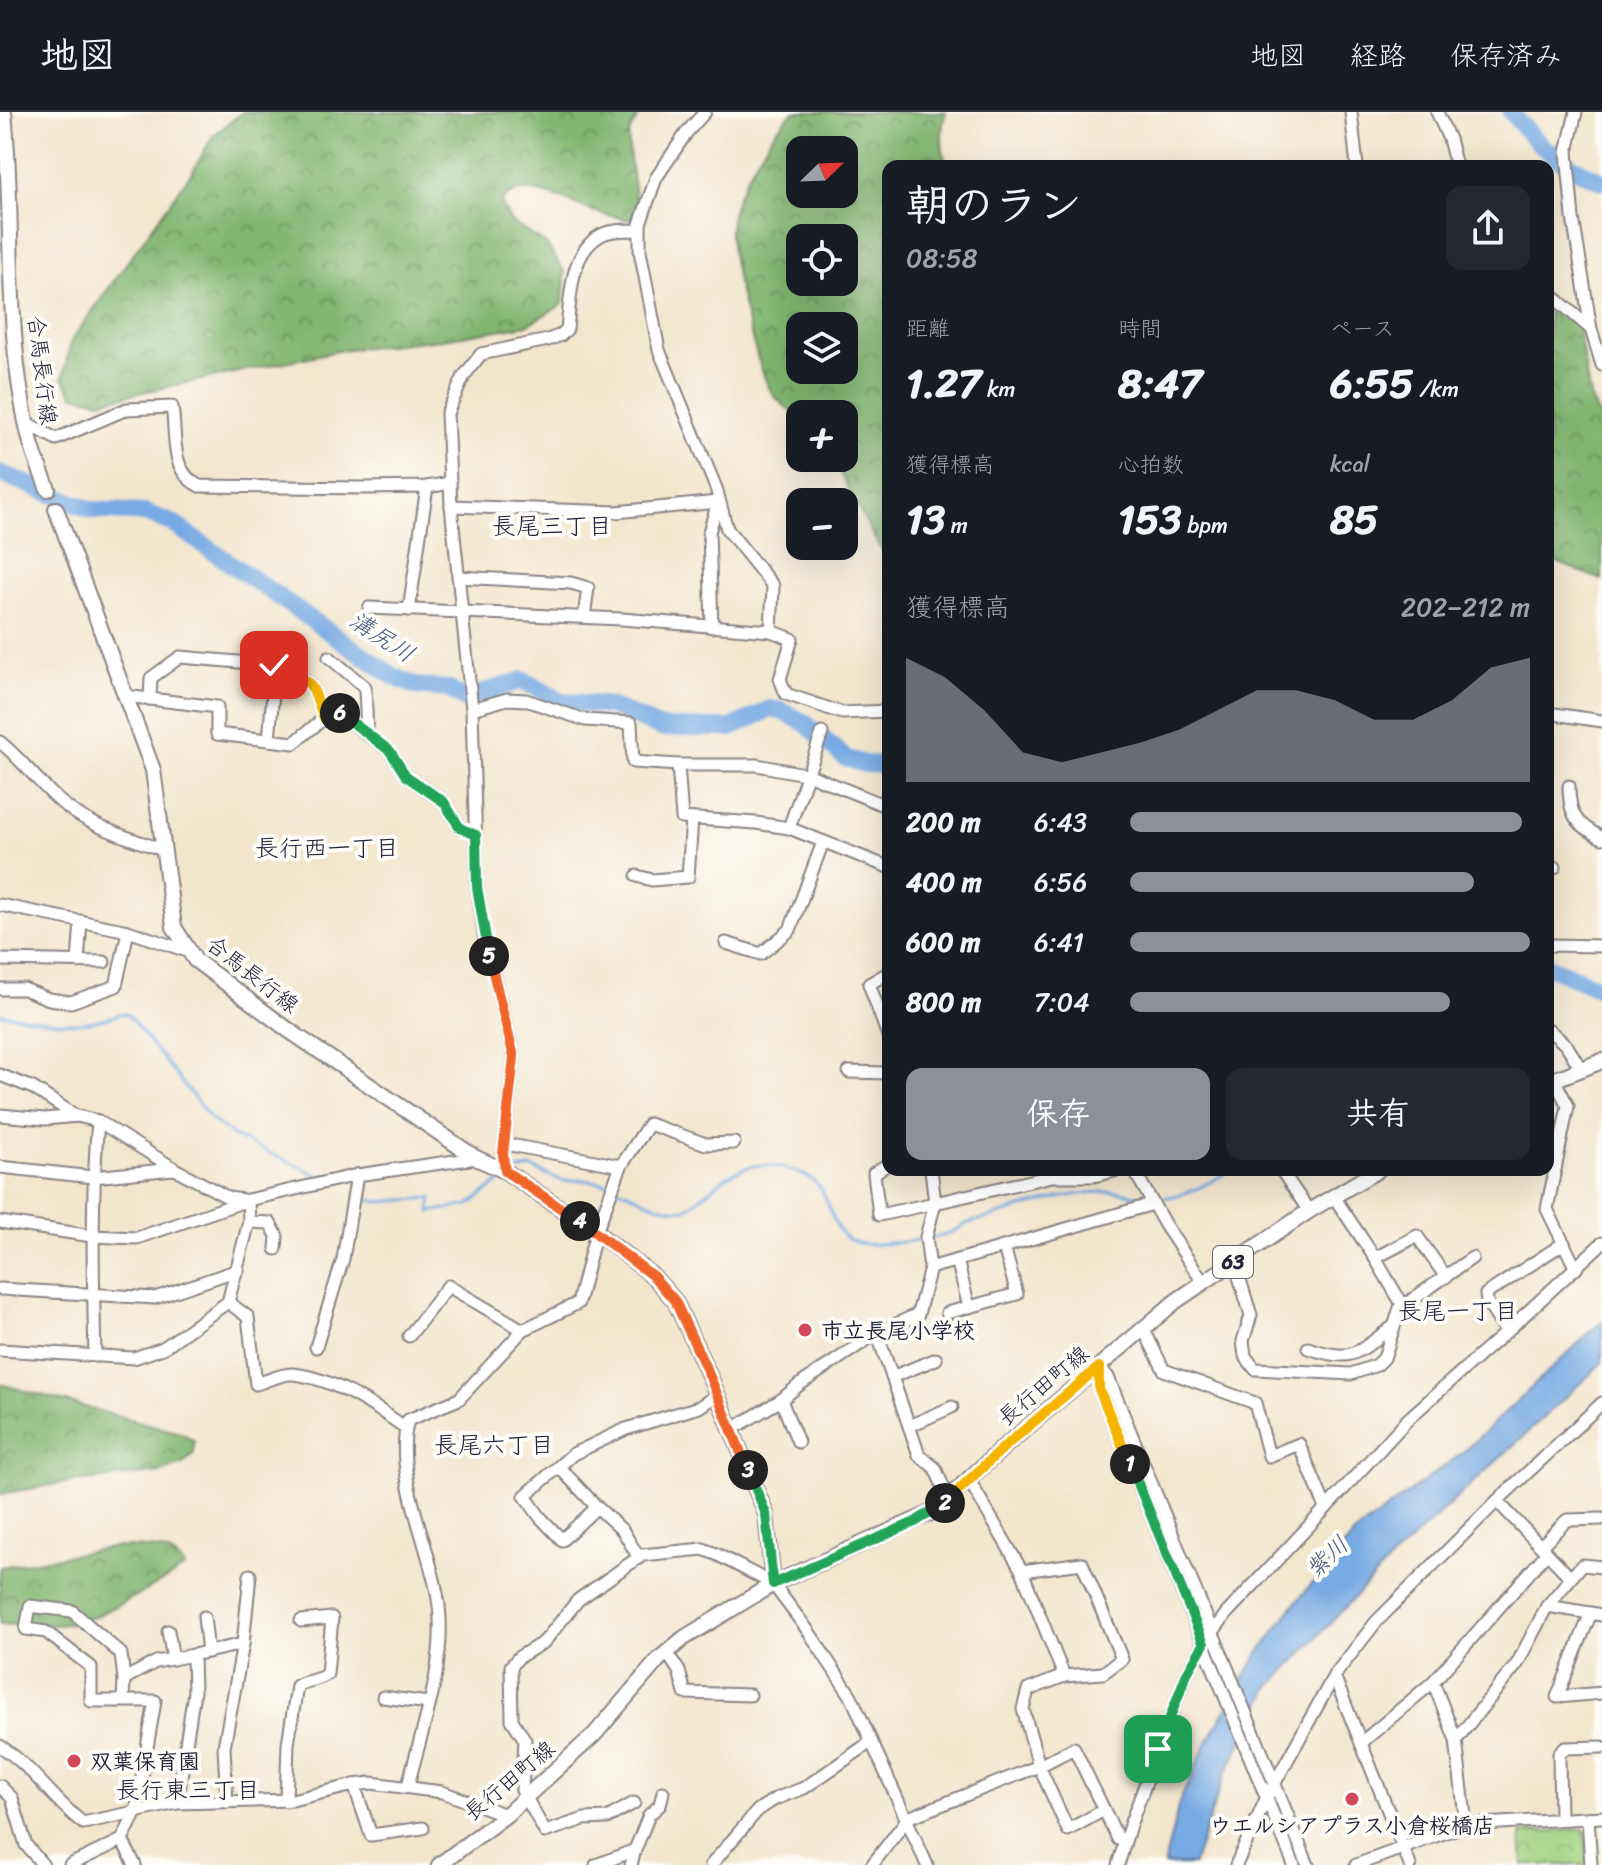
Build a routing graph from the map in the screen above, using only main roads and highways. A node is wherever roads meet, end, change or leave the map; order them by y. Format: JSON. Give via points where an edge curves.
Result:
{"nodes":[{"id":1,"x":4,"y":112,"type":"edge"},
{"id":2,"x":48,"y":489,"type":"road end"},
{"id":3,"x":56,"y":509,"type":"road end"},
{"id":4,"x":1602,"y":1061,"type":"edge"},
{"id":5,"x":1554,"y":1079,"type":"edge"},
{"id":6,"x":1368,"y":1176,"type":"edge"},
{"id":7,"x":773,"y":1584,"type":"junction"},
{"id":8,"x":439,"y":1865,"type":"edge"}],
"edges":[{"from":1,"to":2,"type":"main road","name":"合馬長行線","via":[[13,329],[31,445]]},
{"from":3,"to":7,"type":"main road","name":"合馬長行線","via":[[153,770],[174,927],[187,951],[287,1029],[476,1158],[505,1171],[596,1232],[654,1277],[675,1301],[766,1514]]},
{"from":4,"to":5,"type":"main road"},
{"from":6,"to":7,"type":"main road","name":"長行田町線","number":"63","via":[[1234,1261],[1143,1328],[949,1500],[915,1522]]},
{"from":7,"to":8,"type":"main road","name":"長行田町線","number":"63","via":[[684,1638],[594,1735],[506,1815]]}]}
